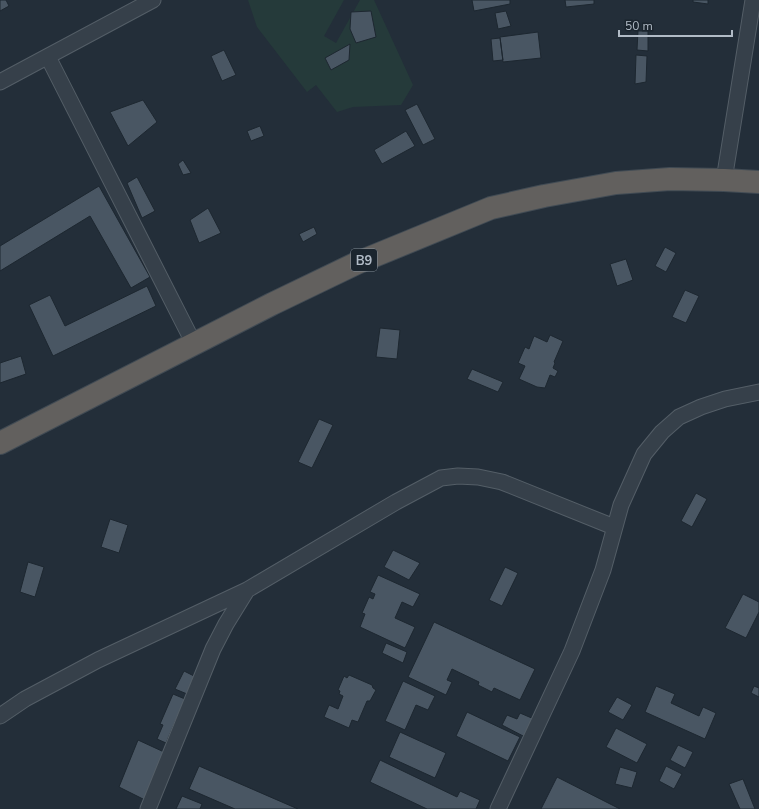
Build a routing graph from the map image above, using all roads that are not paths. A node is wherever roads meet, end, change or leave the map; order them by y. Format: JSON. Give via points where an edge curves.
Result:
{"nodes":[{"id":1,"x":153,"y":0,"type":"edge"},
{"id":2,"x":753,"y":0,"type":"edge"},
{"id":3,"x":48,"y":57,"type":"junction"},
{"id":4,"x":0,"y":82,"type":"edge"},
{"id":5,"x":724,"y":180,"type":"junction"},
{"id":6,"x":759,"y":182,"type":"edge"},
{"id":7,"x":194,"y":344,"type":"junction"},
{"id":8,"x":759,"y":392,"type":"edge"},
{"id":9,"x":0,"y":443,"type":"edge"},
{"id":10,"x":614,"y":527,"type":"junction"},
{"id":11,"x":247,"y":590,"type":"junction"},
{"id":12,"x":0,"y":716,"type":"edge"},
{"id":13,"x":148,"y":809,"type":"edge"},
{"id":14,"x":498,"y":809,"type":"edge"}],
"edges":[{"from":1,"to":3,"type":"street"},
{"from":2,"to":5,"type":"street"},
{"from":3,"to":4,"type":"street"},
{"from":3,"to":7,"type":"street"},
{"from":5,"to":6,"type":"highway","number":"B9"},
{"from":5,"to":7,"type":"highway","number":"B9","via":[[670,179],[616,183],[491,208],[357,263]]},
{"from":7,"to":9,"type":"highway","number":"B9"},
{"from":8,"to":10,"type":"street","via":[[701,406],[679,417],[662,432],[644,454]]},
{"from":10,"to":11,"type":"street","via":[[502,482],[478,477],[441,478]]},
{"from":10,"to":14,"type":"street","via":[[603,570],[572,651]]},
{"from":11,"to":12,"type":"street","via":[[98,660],[25,699]]},
{"from":11,"to":13,"type":"street","via":[[213,649]]}]}
